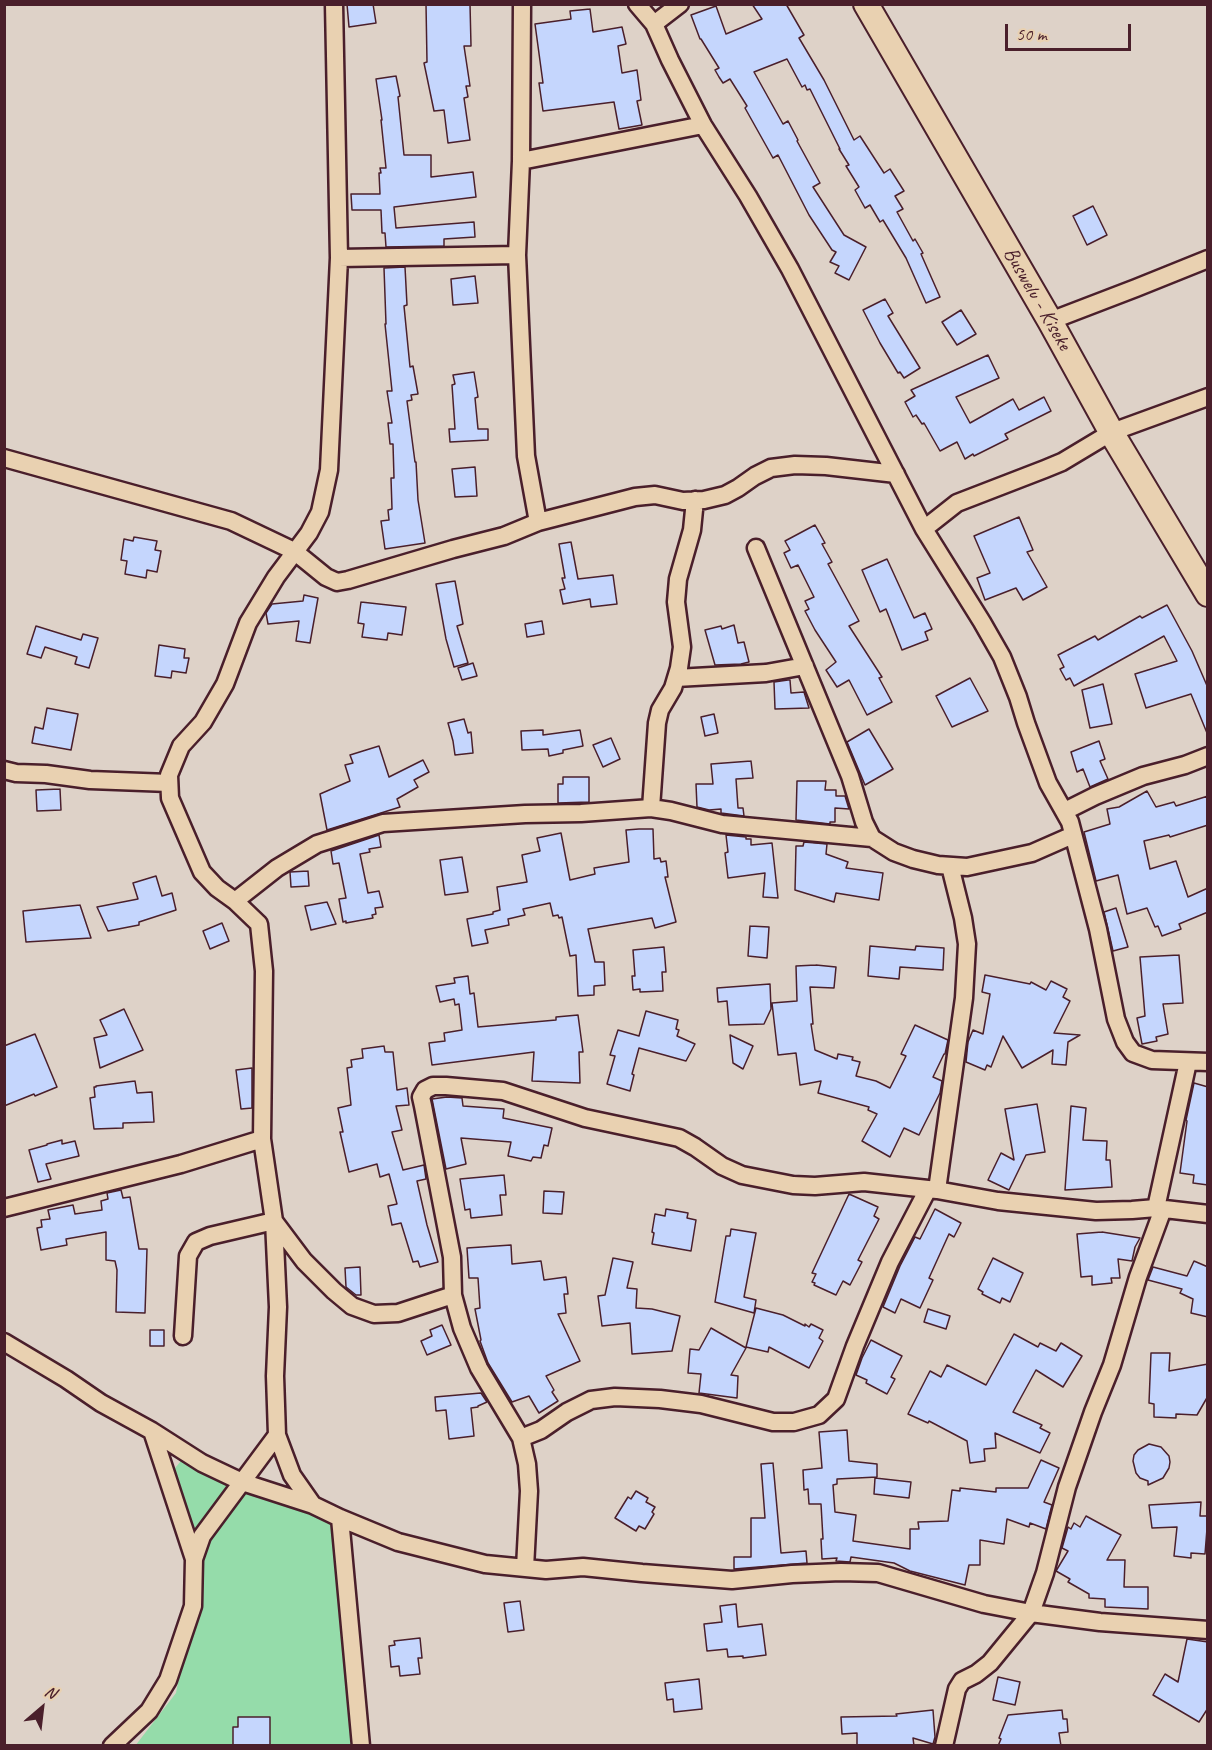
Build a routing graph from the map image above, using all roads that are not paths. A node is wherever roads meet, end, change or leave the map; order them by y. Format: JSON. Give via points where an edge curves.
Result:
{"nodes":[{"id":1,"x":334,"y":4,"type":"edge"},
{"id":2,"x":522,"y":4,"type":"edge"},
{"id":3,"x":637,"y":4,"type":"edge"},
{"id":4,"x":680,"y":4,"type":"edge"},
{"id":5,"x":866,"y":4,"type":"edge"},
{"id":6,"x":654,"y":24,"type":"junction"},
{"id":7,"x":703,"y":125,"type":"junction"},
{"id":8,"x":520,"y":161,"type":"junction"},
{"id":9,"x":517,"y":255,"type":"junction"},
{"id":10,"x":339,"y":258,"type":"junction"},
{"id":11,"x":1208,"y":259,"type":"edge"},
{"id":12,"x":1050,"y":321,"type":"junction"},
{"id":13,"x":1208,"y":397,"type":"edge"},
{"id":14,"x":1112,"y":432,"type":"junction"},
{"id":15,"x":4,"y":458,"type":"edge"},
{"id":16,"x":896,"y":474,"type":"junction"},
{"id":17,"x":695,"y":500,"type":"junction"},
{"id":18,"x":538,"y":522,"type":"junction"},
{"id":19,"x":924,"y":529,"type":"junction"},
{"id":20,"x":756,"y":548,"type":"dead end"},
{"id":21,"x":294,"y":551,"type":"junction"},
{"id":22,"x":1208,"y":594,"type":"edge"},
{"id":23,"x":805,"y":666,"type":"junction"},
{"id":24,"x":676,"y":678,"type":"junction"},
{"id":25,"x":1208,"y":756,"type":"edge"},
{"id":26,"x":4,"y":770,"type":"edge"},
{"id":27,"x":169,"y":783,"type":"junction"},
{"id":28,"x":651,"y":808,"type":"junction"},
{"id":29,"x":1065,"y":811,"type":"junction"},
{"id":30,"x":1073,"y":835,"type":"junction"},
{"id":31,"x":872,"y":838,"type":"junction"},
{"id":32,"x":950,"y":866,"type":"junction"},
{"id":33,"x":235,"y":901,"type":"junction"},
{"id":34,"x":1188,"y":1062,"type":"junction"},
{"id":35,"x":1208,"y":1062,"type":"edge"},
{"id":36,"x":262,"y":1139,"type":"junction"},
{"id":37,"x":933,"y":1189,"type":"junction"},
{"id":38,"x":4,"y":1208,"type":"edge"},
{"id":39,"x":1159,"y":1208,"type":"junction"},
{"id":40,"x":1208,"y":1214,"type":"edge"},
{"id":41,"x":274,"y":1221,"type":"junction"},
{"id":42,"x":453,"y":1295,"type":"junction"},
{"id":43,"x":183,"y":1336,"type":"dead end"},
{"id":44,"x":4,"y":1342,"type":"edge"},
{"id":45,"x":152,"y":1431,"type":"junction"},
{"id":46,"x":277,"y":1435,"type":"junction"},
{"id":47,"x":520,"y":1438,"type":"junction"},
{"id":48,"x":242,"y":1482,"type":"junction"},
{"id":49,"x":313,"y":1504,"type":"junction"},
{"id":50,"x":340,"y":1518,"type":"junction"},
{"id":51,"x":194,"y":1559,"type":"junction"},
{"id":52,"x":525,"y":1568,"type":"junction"},
{"id":53,"x":1031,"y":1613,"type":"junction"},
{"id":54,"x":1208,"y":1630,"type":"edge"},
{"id":55,"x":112,"y":1746,"type":"edge"},
{"id":56,"x":361,"y":1746,"type":"edge"},
{"id":57,"x":944,"y":1746,"type":"edge"}],
"edges":[{"from":1,"to":10,"type":"street"},
{"from":2,"to":8,"type":"street"},
{"from":3,"to":6,"type":"street"},
{"from":4,"to":6,"type":"street"},
{"from":5,"to":12,"type":"main road","name":"Buswelu - Kiseke"},
{"from":6,"to":7,"type":"street"},
{"from":7,"to":8,"type":"street"},
{"from":7,"to":16,"type":"street","via":[[790,269]]},
{"from":8,"to":9,"type":"street"},
{"from":9,"to":10,"type":"street"},
{"from":9,"to":18,"type":"street","via":[[526,456]]},
{"from":10,"to":21,"type":"street","via":[[329,470],[320,512]]},
{"from":11,"to":12,"type":"street"},
{"from":12,"to":14,"type":"main road","name":"Buswelu - Kiseke"},
{"from":13,"to":14,"type":"street"},
{"from":14,"to":19,"type":"street","via":[[1062,462],[957,503]]},
{"from":14,"to":22,"type":"main road","name":"Buswelu - Kiseke"},
{"from":15,"to":21,"type":"street","via":[[231,521]]},
{"from":16,"to":17,"type":"street","via":[[826,466],[771,468],[725,495]]},
{"from":16,"to":19,"type":"street"},
{"from":17,"to":18,"type":"street","via":[[635,497]]},
{"from":17,"to":24,"type":"street","via":[[692,530],[678,579],[676,602],[682,647]]},
{"from":18,"to":21,"type":"street","via":[[504,536],[337,582]]},
{"from":19,"to":29,"type":"street","via":[[1002,657],[1048,783]]},
{"from":20,"to":23,"type":"street"},
{"from":21,"to":27,"type":"street","via":[[248,623],[225,684],[203,722],[181,746]]},
{"from":23,"to":24,"type":"street","via":[[766,673]]},
{"from":23,"to":31,"type":"street"},
{"from":24,"to":28,"type":"street","via":[[657,723]]},
{"from":25,"to":29,"type":"street","via":[[1143,776]]},
{"from":26,"to":27,"type":"street","via":[[90,780]]},
{"from":27,"to":33,"type":"street","via":[[170,798],[202,872]]},
{"from":28,"to":31,"type":"street","via":[[722,824]]},
{"from":28,"to":33,"type":"street","via":[[383,823],[317,844],[277,868]]},
{"from":29,"to":30,"type":"street"},
{"from":30,"to":32,"type":"street","via":[[1032,853],[967,867]]},
{"from":30,"to":34,"type":"street","via":[[1116,1019],[1125,1042],[1133,1053],[1152,1060]]},
{"from":31,"to":32,"type":"street","via":[[894,852]]},
{"from":32,"to":37,"type":"street","via":[[967,944],[964,998]]},
{"from":33,"to":36,"type":"street","via":[[258,924],[264,971]]},
{"from":34,"to":35,"type":"street"},
{"from":34,"to":39,"type":"street"},
{"from":36,"to":38,"type":"street","via":[[181,1164]]},
{"from":36,"to":41,"type":"street"},
{"from":37,"to":39,"type":"street","via":[[998,1201],[1096,1211]]},
{"from":37,"to":42,"type":"street","via":[[864,1182],[793,1185],[742,1175],[679,1138],[585,1118],[502,1091],[433,1086],[421,1096],[452,1257]]},
{"from":37,"to":47,"type":"street","via":[[890,1262],[836,1399],[819,1415],[794,1422],[773,1422],[701,1404],[615,1397],[591,1400]]},
{"from":39,"to":40,"type":"street"},
{"from":39,"to":53,"type":"street","via":[[1112,1365],[1067,1487]]},
{"from":41,"to":42,"type":"street","via":[[304,1261],[352,1306],[374,1314],[398,1313]]},
{"from":41,"to":43,"type":"street","via":[[196,1242],[188,1256]]},
{"from":41,"to":46,"type":"street"},
{"from":42,"to":47,"type":"street","via":[[478,1368]]},
{"from":44,"to":45,"type":"street"},
{"from":45,"to":48,"type":"street","via":[[202,1463]]},
{"from":45,"to":51,"type":"street"},
{"from":46,"to":48,"type":"street"},
{"from":46,"to":49,"type":"street","via":[[292,1475]]},
{"from":47,"to":52,"type":"street","via":[[529,1491]]},
{"from":48,"to":49,"type":"street"},
{"from":48,"to":51,"type":"street","via":[[202,1536]]},
{"from":49,"to":50,"type":"street"},
{"from":50,"to":52,"type":"street","via":[[398,1542],[485,1564]]},
{"from":50,"to":56,"type":"street"},
{"from":51,"to":55,"type":"street","via":[[193,1606],[168,1680],[149,1711]]},
{"from":52,"to":53,"type":"street","via":[[583,1567],[732,1580],[812,1573],[878,1573],[984,1604]]},
{"from":53,"to":54,"type":"street"},
{"from":53,"to":57,"type":"street","via":[[990,1663],[962,1681],[953,1700]]}]}
